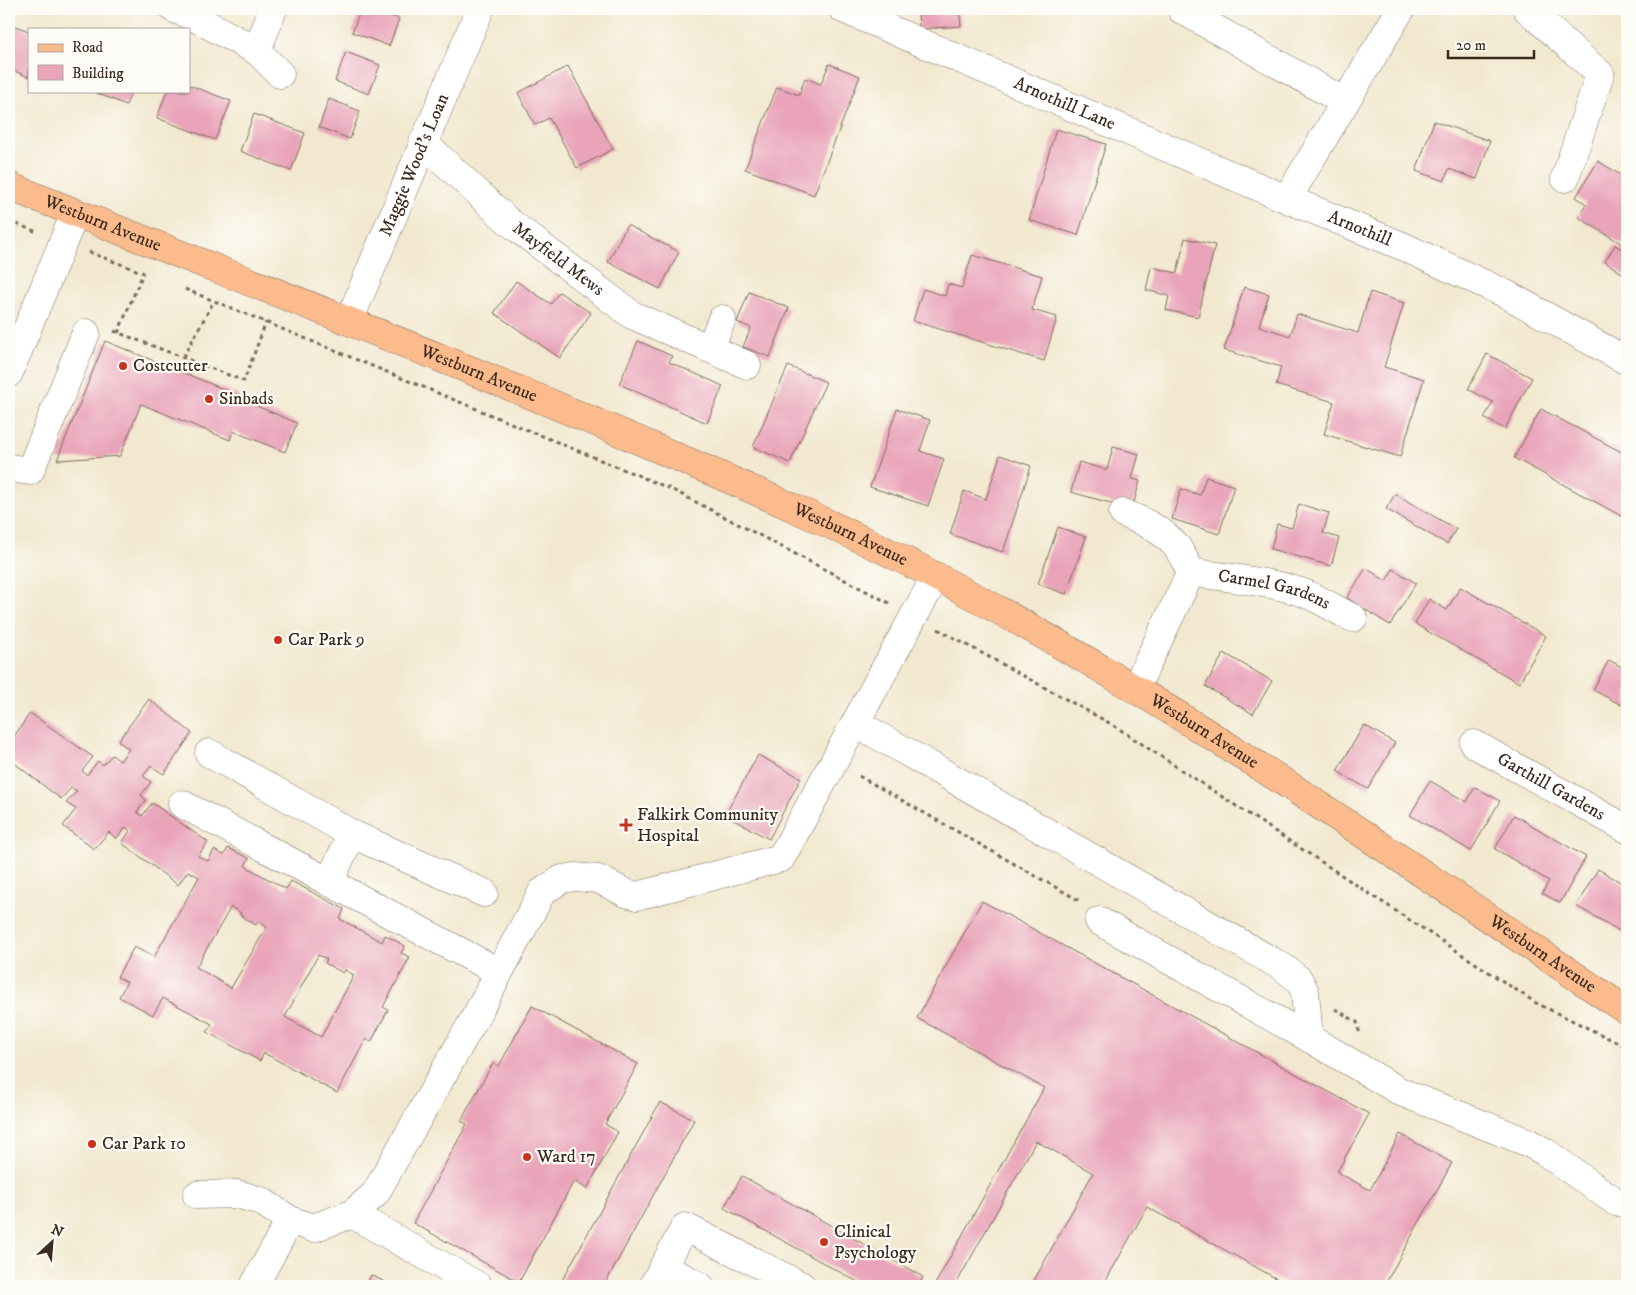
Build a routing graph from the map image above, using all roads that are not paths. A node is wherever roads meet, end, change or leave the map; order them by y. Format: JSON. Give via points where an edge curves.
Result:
{"nodes":[{"id":1,"x":174,"y":9,"type":"edge"},
{"id":2,"x":273,"y":9,"type":"edge"},
{"id":3,"x":480,"y":9,"type":"edge"},
{"id":4,"x":843,"y":9,"type":"edge"},
{"id":5,"x":1401,"y":9,"type":"edge"},
{"id":6,"x":1527,"y":9,"type":"edge"},
{"id":7,"x":1182,"y":10,"type":"dead end"},
{"id":8,"x":257,"y":51,"type":"junction"},
{"id":9,"x":280,"y":74,"type":"dead end"},
{"id":10,"x":1345,"y":102,"type":"junction"},
{"id":11,"x":423,"y":142,"type":"junction"},
{"id":12,"x":1565,"y":178,"type":"dead end"},
{"id":13,"x":9,"y":186,"type":"edge"},
{"id":14,"x":1287,"y":199,"type":"junction"},
{"id":15,"x":75,"y":213,"type":"junction"},
{"id":16,"x":722,"y":319,"type":"dead end"},
{"id":17,"x":349,"y":321,"type":"junction"},
{"id":18,"x":86,"y":333,"type":"road end"},
{"id":19,"x":710,"y":349,"type":"junction"},
{"id":20,"x":1627,"y":362,"type":"edge"},
{"id":21,"x":748,"y":365,"type":"dead end"},
{"id":22,"x":9,"y":373,"type":"edge"},
{"id":23,"x":9,"y":468,"type":"edge"},
{"id":24,"x":1123,"y":513,"type":"dead end"},
{"id":25,"x":1192,"y":572,"type":"junction"},
{"id":26,"x":936,"y":576,"type":"junction"},
{"id":27,"x":1352,"y":618,"type":"dead end"},
{"id":28,"x":1135,"y":689,"type":"junction"},
{"id":29,"x":856,"y":723,"type":"junction"},
{"id":30,"x":1474,"y":744,"type":"dead end"},
{"id":31,"x":209,"y":753,"type":"dead end"},
{"id":32,"x":182,"y":804,"type":"dead end"},
{"id":33,"x":1627,"y":829,"type":"edge"},
{"id":34,"x":352,"y":834,"type":"junction"},
{"id":35,"x":329,"y":882,"type":"junction"},
{"id":36,"x":484,"y":893,"type":"dead end"},
{"id":37,"x":1099,"y":921,"type":"dead end"},
{"id":38,"x":499,"y":972,"type":"junction"},
{"id":39,"x":1627,"y":1011,"type":"edge"},
{"id":40,"x":1309,"y":1038,"type":"junction"},
{"id":41,"x":197,"y":1195,"type":"dead end"},
{"id":42,"x":1627,"y":1203,"type":"edge"},
{"id":43,"x":352,"y":1214,"type":"junction"},
{"id":44,"x":290,"y":1220,"type":"junction"},
{"id":45,"x":658,"y":1277,"type":"edge"},
{"id":46,"x":254,"y":1286,"type":"edge"},
{"id":47,"x":478,"y":1286,"type":"edge"},
{"id":48,"x":700,"y":1286,"type":"edge"},
{"id":49,"x":802,"y":1286,"type":"edge"}],
"edges":[{"from":1,"to":8,"type":"street"},
{"from":2,"to":8,"type":"street"},
{"from":3,"to":11,"type":"street","name":"Maggie Wood's Loan"},
{"from":4,"to":14,"type":"street","name":"Arnothill Lane"},
{"from":5,"to":10,"type":"street"},
{"from":6,"to":12,"type":"street","via":[[1600,74]]},
{"from":7,"to":10,"type":"street"},
{"from":8,"to":9,"type":"street"},
{"from":10,"to":14,"type":"street"},
{"from":11,"to":17,"type":"street","name":"Maggie Wood's Loan"},
{"from":11,"to":19,"type":"street","name":"Mayfield Mews","via":[[508,221],[632,315]]},
{"from":13,"to":15,"type":"main road","name":"Westburn Avenue"},
{"from":14,"to":20,"type":"street","name":"Arnothill","via":[[1402,246],[1506,294]]},
{"from":15,"to":17,"type":"main road","name":"Westburn Avenue"},
{"from":15,"to":22,"type":"street"},
{"from":16,"to":19,"type":"street"},
{"from":17,"to":26,"type":"main road","name":"Westburn Avenue","via":[[539,397],[812,515]]},
{"from":18,"to":23,"type":"street","via":[[30,470]]},
{"from":19,"to":21,"type":"street","name":"Mayfield Mews"},
{"from":24,"to":25,"type":"street","via":[[1148,523],[1168,539]]},
{"from":25,"to":27,"type":"street","name":"Carmel Gardens","via":[[1268,583],[1303,593]]},
{"from":25,"to":28,"type":"street"},
{"from":26,"to":28,"type":"main road","name":"Westburn Avenue"},
{"from":26,"to":29,"type":"street"},
{"from":28,"to":39,"type":"main road","name":"Westburn Avenue","via":[[1382,847]]},
{"from":29,"to":38,"type":"street","via":[[780,858],[637,896],[598,879],[562,879],[542,892]]},
{"from":29,"to":40,"type":"street","via":[[1284,968],[1299,980],[1306,992]]},
{"from":30,"to":33,"type":"street","name":"Garthill Gardens"},
{"from":31,"to":34,"type":"street"},
{"from":32,"to":35,"type":"street"},
{"from":34,"to":35,"type":"street"},
{"from":34,"to":36,"type":"street"},
{"from":35,"to":38,"type":"street"},
{"from":37,"to":40,"type":"street"},
{"from":38,"to":43,"type":"street","via":[[375,1194]]},
{"from":40,"to":42,"type":"street","via":[[1416,1099],[1529,1143],[1616,1202]]},
{"from":41,"to":44,"type":"street","via":[[237,1194],[261,1201]]},
{"from":43,"to":44,"type":"street","via":[[312,1228]]},
{"from":43,"to":47,"type":"street"},
{"from":44,"to":46,"type":"street"},
{"from":45,"to":48,"type":"street"},
{"from":45,"to":49,"type":"street","via":[[685,1227]]}]}
